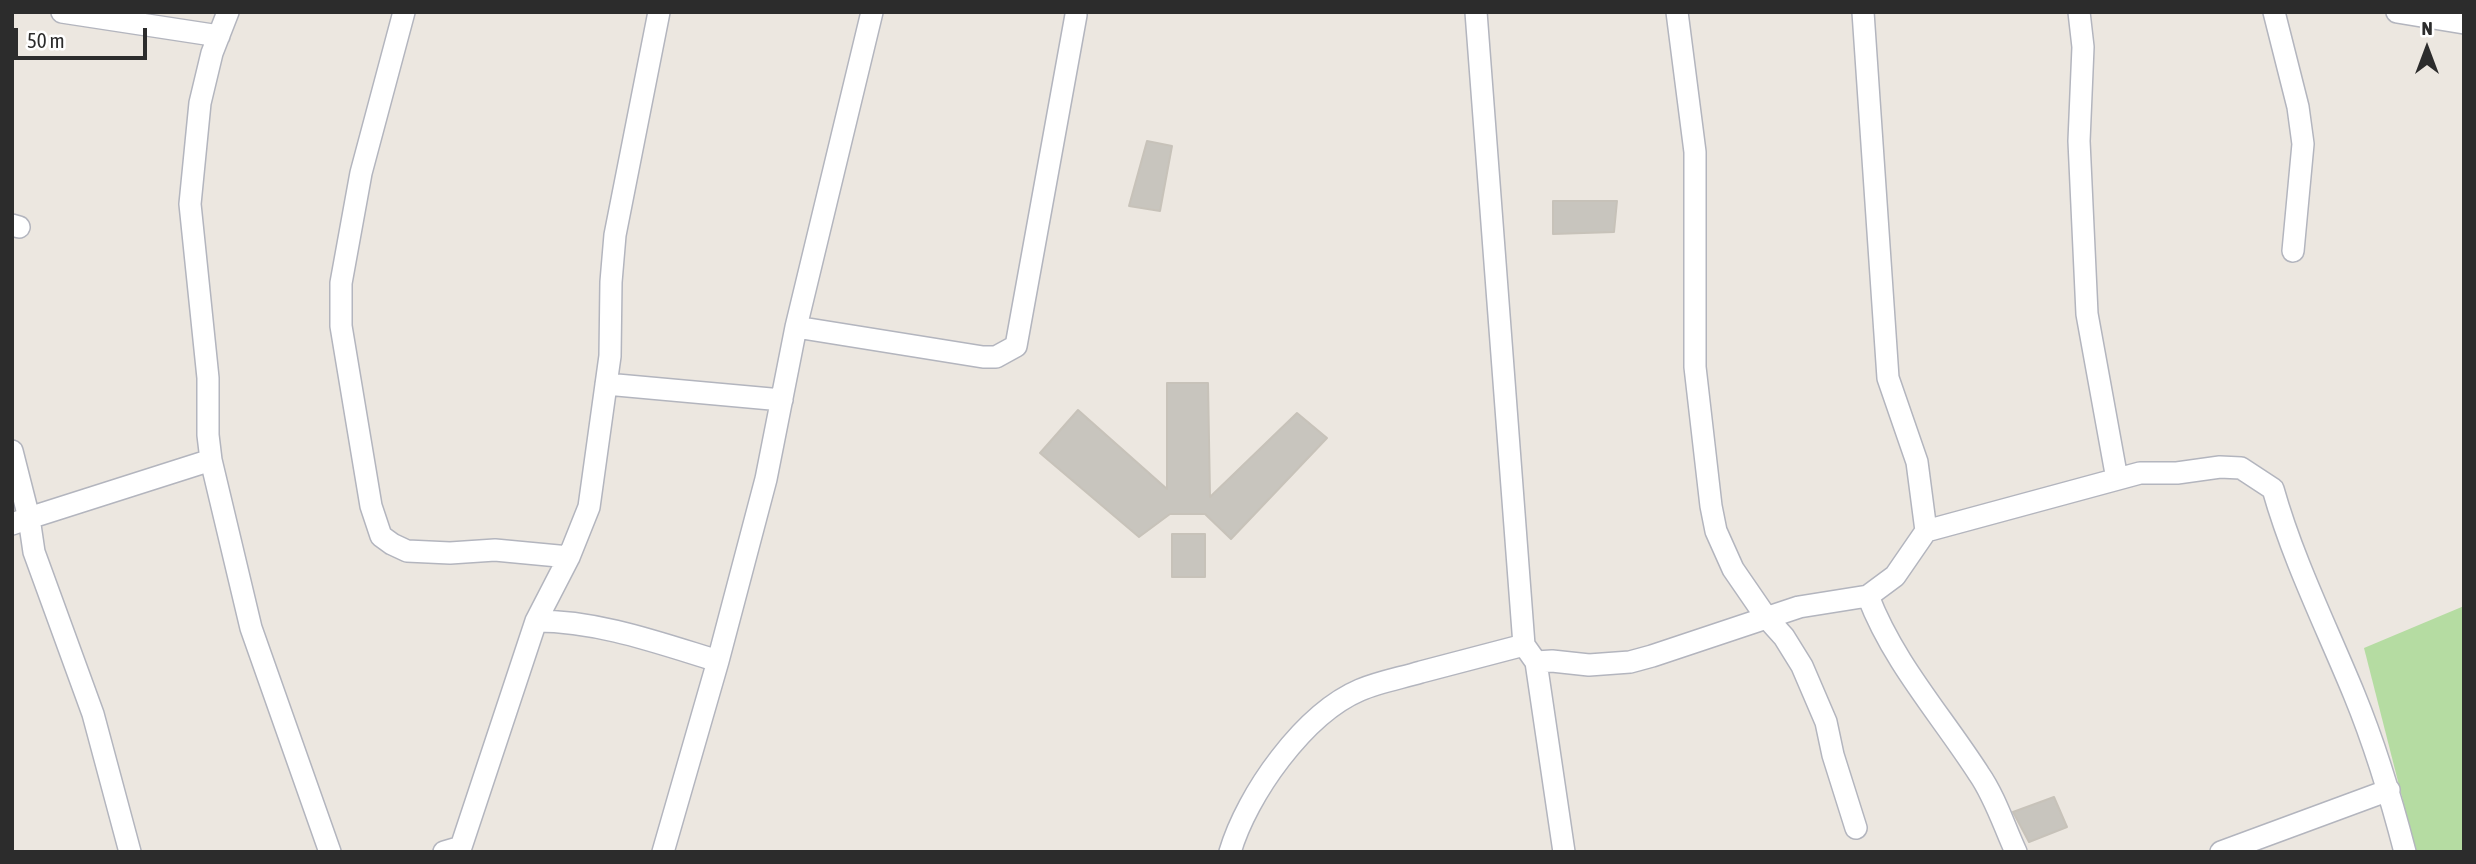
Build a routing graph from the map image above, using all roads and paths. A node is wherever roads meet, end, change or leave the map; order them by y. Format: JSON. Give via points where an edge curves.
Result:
{"nodes":[{"id":1,"x":62,"y":12,"type":"edge"},
{"id":2,"x":228,"y":12,"type":"edge"},
{"id":3,"x":404,"y":12,"type":"edge"},
{"id":4,"x":659,"y":12,"type":"edge"},
{"id":5,"x":872,"y":12,"type":"edge"},
{"id":6,"x":1476,"y":12,"type":"edge"},
{"id":7,"x":1677,"y":12,"type":"edge"},
{"id":8,"x":1863,"y":12,"type":"edge"},
{"id":9,"x":2079,"y":12,"type":"edge"},
{"id":10,"x":2274,"y":12,"type":"edge"},
{"id":11,"x":2397,"y":12,"type":"edge"},
{"id":12,"x":1076,"y":15,"type":"dead end"},
{"id":13,"x":2464,"y":23,"type":"edge"},
{"id":14,"x":219,"y":36,"type":"junction"},
{"id":15,"x":2293,"y":251,"type":"dead end"},
{"id":16,"x":796,"y":327,"type":"junction"},
{"id":17,"x":607,"y":384,"type":"junction"},
{"id":18,"x":782,"y":400,"type":"junction"},
{"id":19,"x":12,"y":451,"type":"edge"},
{"id":20,"x":211,"y":460,"type":"junction"},
{"id":21,"x":2117,"y":478,"type":"junction"},
{"id":22,"x":20,"y":521,"type":"edge"},
{"id":23,"x":1926,"y":531,"type":"junction"},
{"id":24,"x":569,"y":557,"type":"junction"},
{"id":25,"x":1868,"y":596,"type":"junction"},
{"id":26,"x":1766,"y":617,"type":"junction"},
{"id":27,"x":536,"y":621,"type":"junction"},
{"id":28,"x":1530,"y":653,"type":"junction"},
{"id":29,"x":718,"y":661,"type":"junction"},
{"id":30,"x":2389,"y":790,"type":"junction"},
{"id":31,"x":1856,"y":828,"type":"dead end"},
{"id":32,"x":455,"y":850,"type":"edge"},
{"id":33,"x":130,"y":852,"type":"edge"},
{"id":34,"x":330,"y":852,"type":"edge"},
{"id":35,"x":663,"y":852,"type":"edge"},
{"id":36,"x":1230,"y":852,"type":"edge"},
{"id":37,"x":1564,"y":852,"type":"edge"},
{"id":38,"x":2016,"y":852,"type":"edge"},
{"id":39,"x":2221,"y":852,"type":"edge"},
{"id":40,"x":2405,"y":852,"type":"edge"}],
"edges":[{"from":1,"to":14,"type":"street"},
{"from":2,"to":14,"type":"street"},
{"from":3,"to":24,"type":"street","via":[[361,173],[341,283],[341,326],[371,506],[382,536],[407,551],[495,550]]},
{"from":4,"to":17,"type":"street","via":[[615,235]]},
{"from":5,"to":16,"type":"street"},
{"from":6,"to":28,"type":"street"},
{"from":7,"to":26,"type":"street","via":[[1695,152],[1695,367],[1711,506],[1733,569]]},
{"from":8,"to":23,"type":"street","via":[[1888,378],[1917,462]]},
{"from":9,"to":21,"type":"street","via":[[2087,314]]},
{"from":10,"to":15,"type":"street","via":[[2303,144]]},
{"from":11,"to":13,"type":"street"},
{"from":12,"to":16,"type":"street","via":[[1016,346],[996,357],[983,357]]},
{"from":14,"to":20,"type":"street","via":[[200,103],[190,204],[208,378]]},
{"from":16,"to":18,"type":"street"},
{"from":17,"to":18,"type":"street"},
{"from":17,"to":24,"type":"street","via":[[589,507]]},
{"from":18,"to":29,"type":"street"},
{"from":19,"to":22,"type":"street"},
{"from":20,"to":22,"type":"street"},
{"from":20,"to":34,"type":"street","via":[[251,628]]},
{"from":21,"to":23,"type":"street"},
{"from":21,"to":30,"type":"street","via":[[2241,468],[2273,489],[2286,534]]},
{"from":22,"to":33,"type":"street","via":[[93,714]]},
{"from":23,"to":25,"type":"street","via":[[1895,576]]},
{"from":24,"to":27,"type":"street"},
{"from":25,"to":26,"type":"street"},
{"from":25,"to":38,"type":"street","via":[[1906,670],[1981,776]]},
{"from":26,"to":28,"type":"street","via":[[1630,662],[1589,665]]},
{"from":26,"to":31,"type":"street","via":[[1784,636],[1812,688]]},
{"from":27,"to":29,"type":"street","via":[[561,621],[632,635]]},
{"from":27,"to":32,"type":"street"},
{"from":28,"to":36,"type":"street","via":[[1361,690],[1329,706],[1287,750],[1253,797]]},
{"from":28,"to":37,"type":"street"},
{"from":29,"to":35,"type":"street"},
{"from":30,"to":39,"type":"street"},
{"from":30,"to":40,"type":"street"}]}
